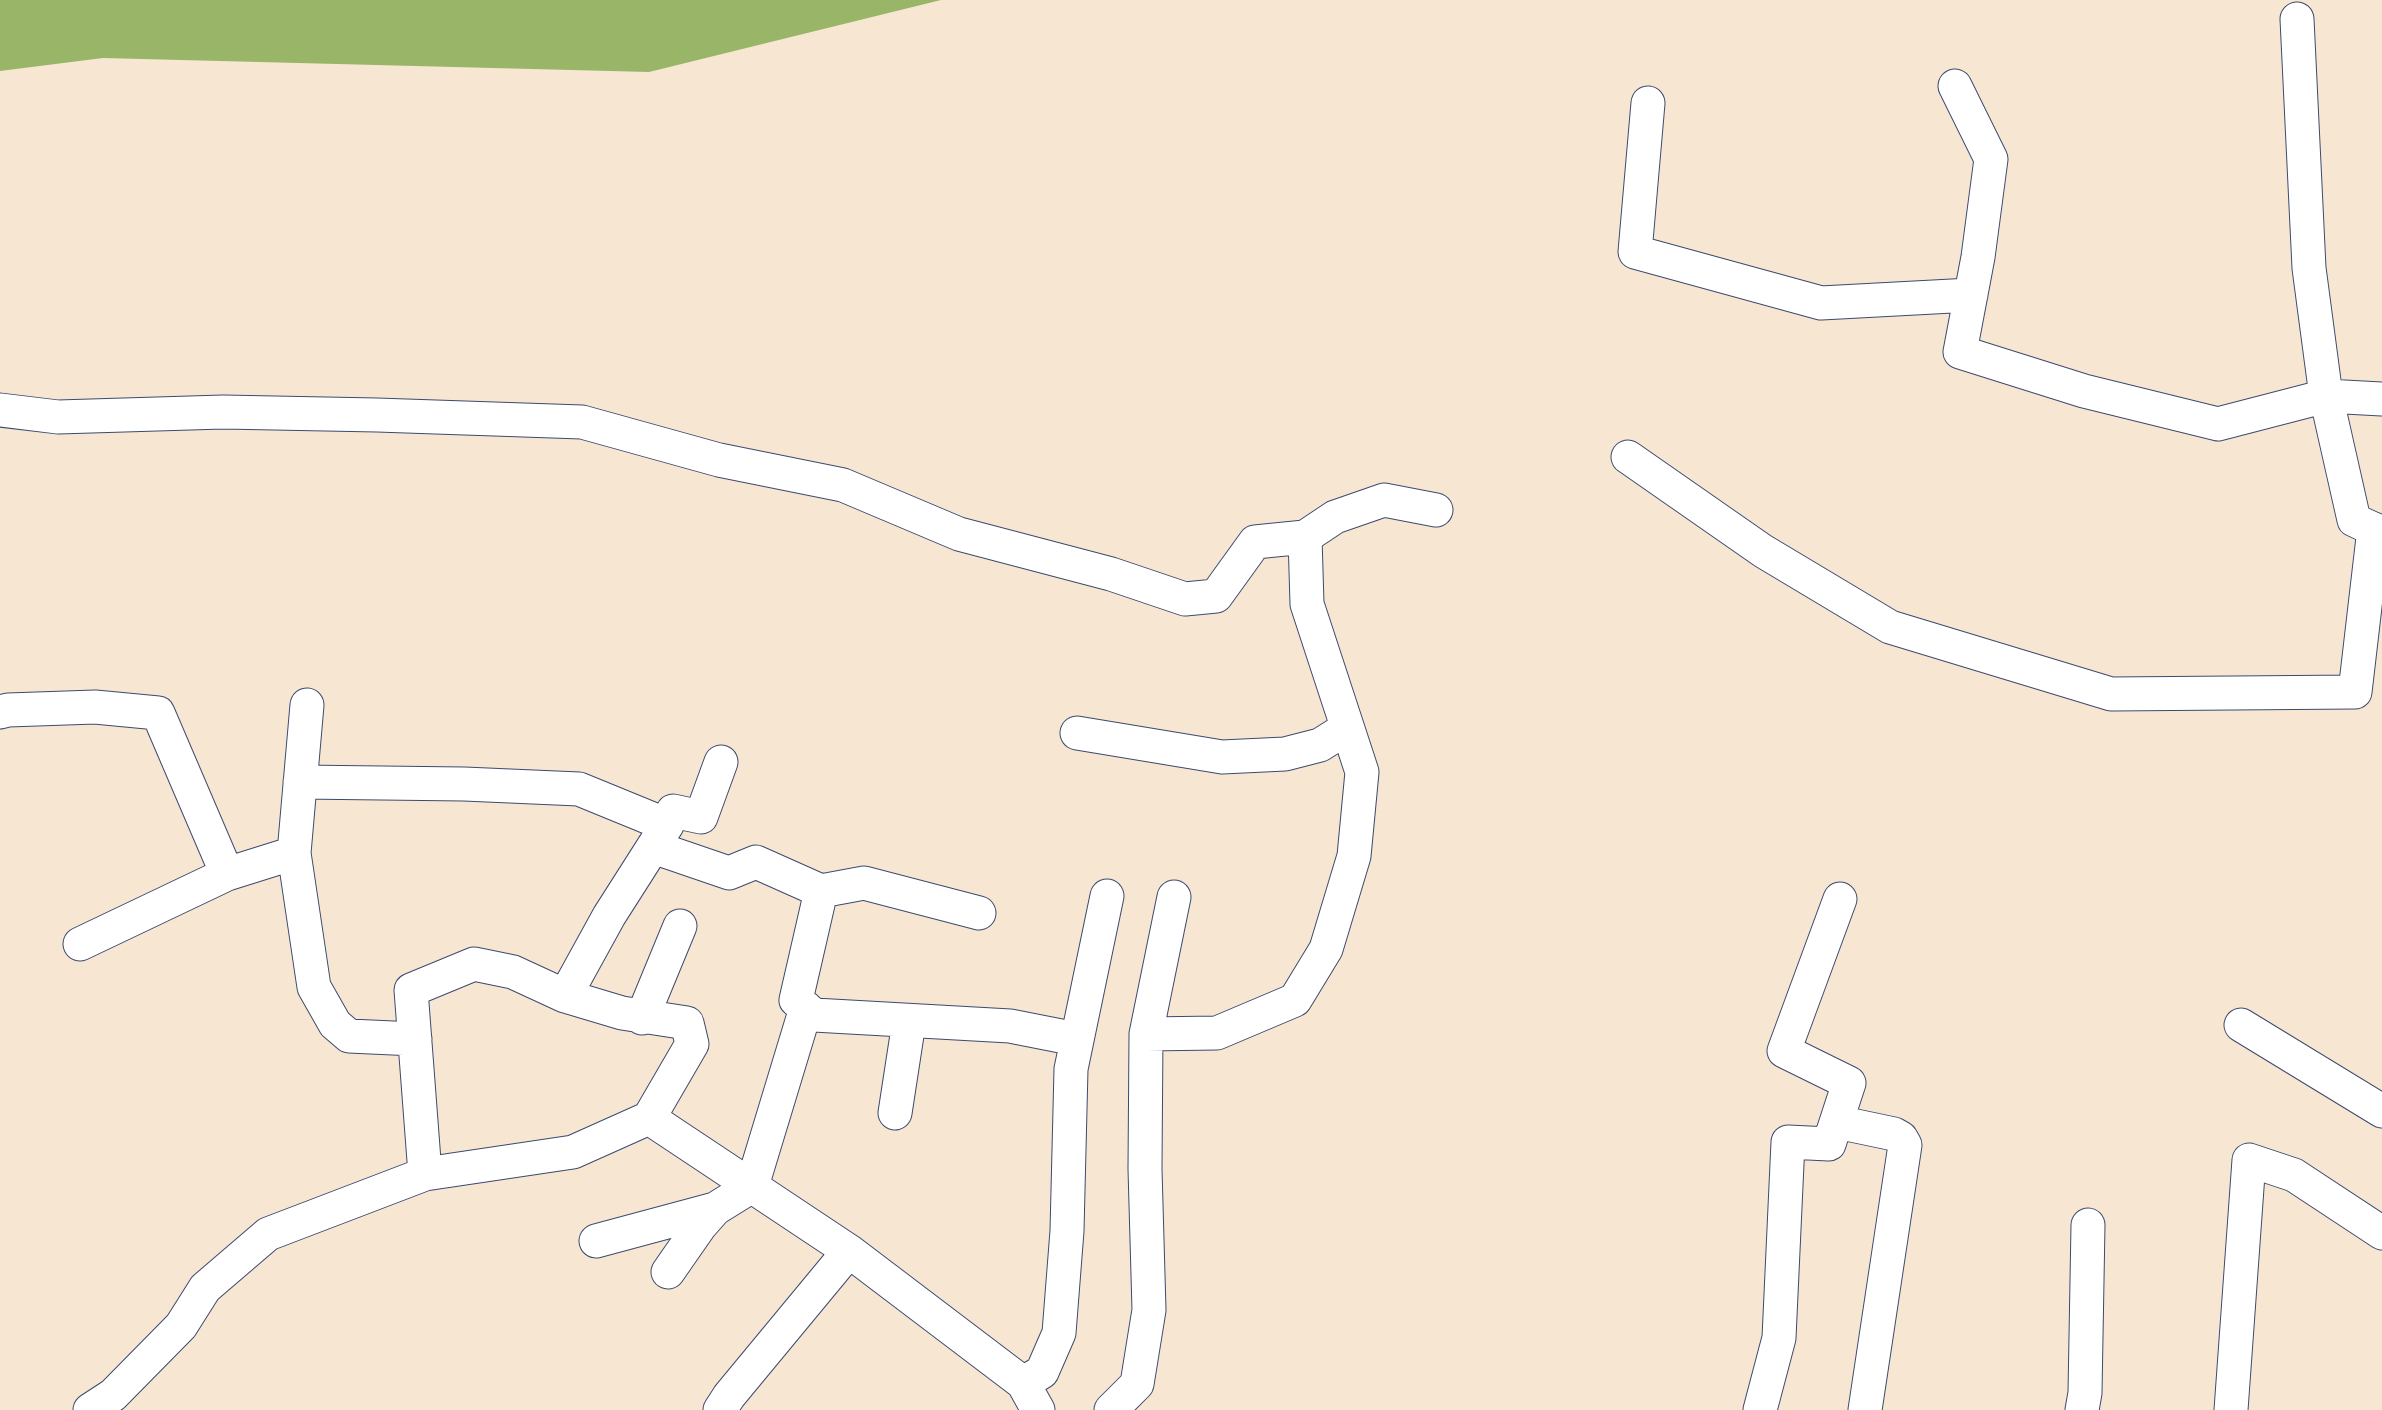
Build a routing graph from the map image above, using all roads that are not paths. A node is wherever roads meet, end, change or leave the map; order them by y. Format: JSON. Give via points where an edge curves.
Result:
{"nodes":[{"id":1,"x":2297,"y":19,"type":"dead end"},
{"id":2,"x":1955,"y":86,"type":"dead end"},
{"id":3,"x":1648,"y":103,"type":"dead end"},
{"id":4,"x":1971,"y":296,"type":"junction"},
{"id":5,"x":2326,"y":396,"type":"junction"},
{"id":6,"x":2382,"y":399,"type":"edge"},
{"id":7,"x":0,"y":410,"type":"edge"},
{"id":8,"x":1628,"y":457,"type":"dead end"},
{"id":9,"x":1436,"y":510,"type":"dead end"},
{"id":10,"x":2378,"y":531,"type":"edge"},
{"id":11,"x":1305,"y":537,"type":"junction"},
{"id":12,"x":307,"y":705,"type":"dead end"},
{"id":13,"x":0,"y":712,"type":"edge"},
{"id":14,"x":1347,"y":728,"type":"junction"},
{"id":15,"x":1077,"y":733,"type":"dead end"},
{"id":16,"x":722,"y":762,"type":"dead end"},
{"id":17,"x":300,"y":782,"type":"junction"},
{"id":18,"x":660,"y":836,"type":"junction"},
{"id":19,"x":294,"y":853,"type":"junction"},
{"id":20,"x":227,"y":874,"type":"junction"},
{"id":21,"x":821,"y":891,"type":"junction"},
{"id":22,"x":1107,"y":896,"type":"dead end"},
{"id":23,"x":1174,"y":897,"type":"dead end"},
{"id":24,"x":1840,"y":899,"type":"dead end"},
{"id":25,"x":979,"y":913,"type":"dead end"},
{"id":26,"x":680,"y":926,"type":"dead end"},
{"id":27,"x":80,"y":944,"type":"dead end"},
{"id":28,"x":565,"y":996,"type":"junction"},
{"id":29,"x":806,"y":1008,"type":"junction"},
{"id":30,"x":642,"y":1018,"type":"junction"},
{"id":31,"x":909,"y":1022,"type":"junction"},
{"id":32,"x":2241,"y":1025,"type":"dead end"},
{"id":33,"x":1146,"y":1034,"type":"junction"},
{"id":34,"x":415,"y":1039,"type":"junction"},
{"id":35,"x":1076,"y":1039,"type":"junction"},
{"id":36,"x":2382,"y":1111,"type":"edge"},
{"id":37,"x":895,"y":1113,"type":"dead end"},
{"id":38,"x":649,"y":1118,"type":"junction"},
{"id":39,"x":1836,"y":1122,"type":"junction"},
{"id":40,"x":425,"y":1174,"type":"junction"},
{"id":41,"x":752,"y":1186,"type":"junction"},
{"id":42,"x":715,"y":1209,"type":"junction"},
{"id":43,"x":2088,"y":1225,"type":"dead end"},
{"id":44,"x":2382,"y":1233,"type":"edge"},
{"id":45,"x":596,"y":1241,"type":"dead end"},
{"id":46,"x":849,"y":1251,"type":"junction"},
{"id":47,"x":668,"y":1272,"type":"dead end"},
{"id":48,"x":1030,"y":1396,"type":"edge"},
{"id":49,"x":730,"y":1405,"type":"edge"},
{"id":50,"x":90,"y":1410,"type":"edge"},
{"id":51,"x":1111,"y":1410,"type":"edge"},
{"id":52,"x":1760,"y":1410,"type":"edge"},
{"id":53,"x":1865,"y":1410,"type":"edge"},
{"id":54,"x":2082,"y":1410,"type":"edge"},
{"id":55,"x":2231,"y":1410,"type":"edge"}],
"edges":[{"from":1,"to":5,"type":"street","via":[[2309,268]]},
{"from":2,"to":4,"type":"street","via":[[1991,159]]},
{"from":3,"to":4,"type":"street","via":[[1635,252],[1821,303]]},
{"from":4,"to":5,"type":"street","via":[[1960,352],[2084,391],[2218,424]]},
{"from":5,"to":6,"type":"street"},
{"from":5,"to":10,"type":"street","via":[[2354,520]]},
{"from":7,"to":11,"type":"street","via":[[58,417],[223,412],[582,422],[718,460],[843,485],[959,534],[1111,574],[1185,599],[1216,596],[1255,542]]},
{"from":8,"to":10,"type":"street","via":[[1763,551],[1890,627],[2110,694],[2355,692]]},
{"from":9,"to":11,"type":"street","via":[[1384,500],[1335,518]]},
{"from":11,"to":14,"type":"street","via":[[1307,604]]},
{"from":12,"to":17,"type":"street"},
{"from":13,"to":20,"type":"street","via":[[95,707],[158,713]]},
{"from":14,"to":15,"type":"street","via":[[1320,745],[1285,754],[1222,757]]},
{"from":14,"to":33,"type":"street","via":[[1362,772],[1354,856],[1326,949],[1294,1000],[1217,1033]]},
{"from":16,"to":18,"type":"street","via":[[701,817],[673,811]]},
{"from":17,"to":18,"type":"street","via":[[579,789]]},
{"from":17,"to":19,"type":"street"},
{"from":18,"to":21,"type":"street","via":[[729,873],[756,862]]},
{"from":18,"to":28,"type":"street","via":[[609,916]]},
{"from":19,"to":20,"type":"street"},
{"from":19,"to":34,"type":"street","via":[[314,987],[335,1024],[349,1036]]},
{"from":20,"to":27,"type":"street"},
{"from":21,"to":25,"type":"street","via":[[864,883]]},
{"from":21,"to":29,"type":"street","via":[[795,1000]]},
{"from":22,"to":35,"type":"street"},
{"from":23,"to":33,"type":"street"},
{"from":24,"to":39,"type":"street","via":[[1784,1051],[1849,1083]]},
{"from":26,"to":30,"type":"street"},
{"from":28,"to":30,"type":"street"},
{"from":28,"to":34,"type":"street","via":[[513,972],[474,964],[411,990]]},
{"from":29,"to":31,"type":"street","via":[[814,1015]]},
{"from":29,"to":41,"type":"street"},
{"from":30,"to":38,"type":"street","via":[[687,1023],[692,1044]]},
{"from":31,"to":35,"type":"street","via":[[1010,1026]]},
{"from":31,"to":37,"type":"street"},
{"from":32,"to":36,"type":"street"},
{"from":33,"to":51,"type":"street","via":[[1149,1310],[1137,1384]]},
{"from":34,"to":40,"type":"street"},
{"from":35,"to":48,"type":"street","via":[[1071,1069],[1067,1231],[1059,1333]]},
{"from":38,"to":40,"type":"street","via":[[573,1152]]},
{"from":38,"to":41,"type":"street"},
{"from":39,"to":52,"type":"street","via":[[1829,1144],[1788,1142],[1779,1338]]},
{"from":39,"to":53,"type":"street","via":[[1894,1134],[1905,1145]]},
{"from":40,"to":50,"type":"street","via":[[268,1234],[205,1288],[181,1326],[113,1395]]},
{"from":41,"to":42,"type":"street"},
{"from":41,"to":46,"type":"street"},
{"from":42,"to":45,"type":"street"},
{"from":42,"to":47,"type":"street"},
{"from":43,"to":54,"type":"street"},
{"from":44,"to":55,"type":"street","via":[[2294,1175],[2249,1160]]},
{"from":46,"to":48,"type":"street"},
{"from":46,"to":49,"type":"street"}]}
